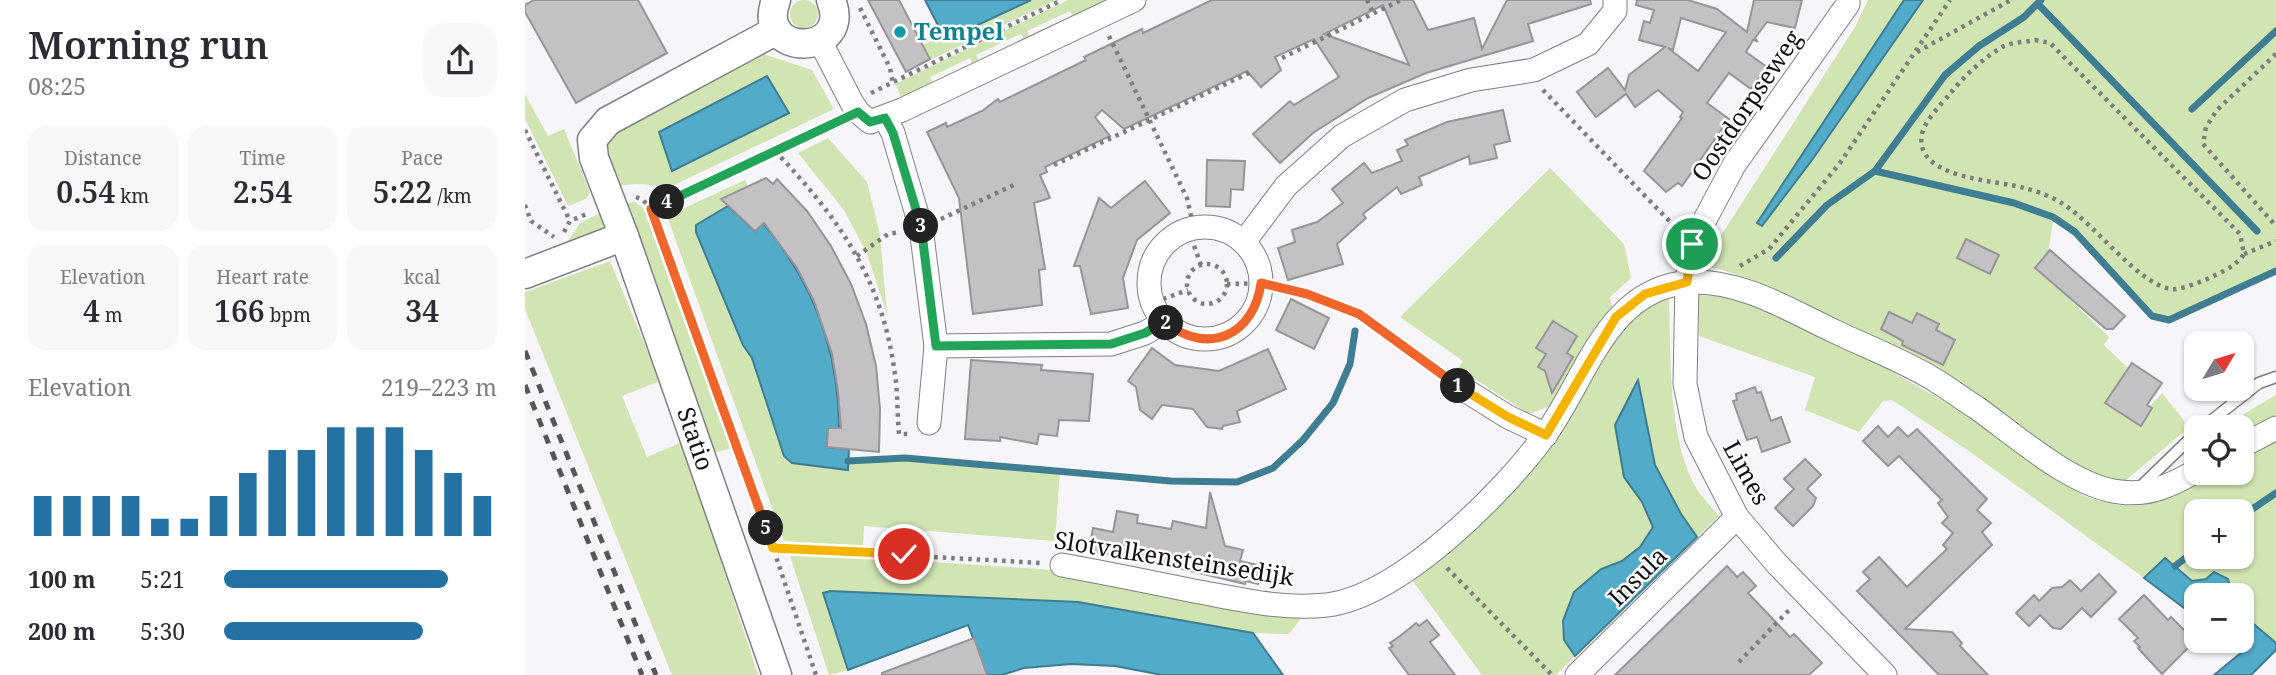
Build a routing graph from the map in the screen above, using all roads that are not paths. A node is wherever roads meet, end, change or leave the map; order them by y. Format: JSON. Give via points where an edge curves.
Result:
{"nodes":[{"id":1,"x":776,"y":0,"type":"edge"},
{"id":2,"x":831,"y":0,"type":"edge"},
{"id":3,"x":1134,"y":0,"type":"edge"},
{"id":4,"x":1615,"y":0,"type":"edge"},
{"id":5,"x":1848,"y":0,"type":"edge"},
{"id":6,"x":777,"y":30,"type":"junction"},
{"id":7,"x":820,"y":41,"type":"junction"},
{"id":8,"x":894,"y":114,"type":"junction"},
{"id":9,"x":624,"y":236,"type":"junction"},
{"id":10,"x":1244,"y":242,"type":"junction"},
{"id":11,"x":1692,"y":244,"type":"joint"},
{"id":12,"x":525,"y":274,"type":"edge"},
{"id":13,"x":1687,"y":282,"type":"junction"},
{"id":14,"x":1158,"y":312,"type":"junction"},
{"id":15,"x":936,"y":346,"type":"junction"},
{"id":16,"x":2276,"y":377,"type":"edge"},
{"id":17,"x":1457,"y":385,"type":"road end"},
{"id":18,"x":2218,"y":415,"type":"edge"},
{"id":19,"x":929,"y":423,"type":"road end"},
{"id":20,"x":2276,"y":428,"type":"edge"},
{"id":21,"x":1546,"y":435,"type":"junction"},
{"id":22,"x":2254,"y":440,"type":"edge"},
{"id":23,"x":2184,"y":445,"type":"edge"},
{"id":24,"x":2184,"y":477,"type":"edge"},
{"id":25,"x":2135,"y":493,"type":"junction"},
{"id":26,"x":1737,"y":517,"type":"junction"},
{"id":27,"x":1062,"y":565,"type":"road end"},
{"id":28,"x":777,"y":675,"type":"edge"},
{"id":29,"x":1577,"y":675,"type":"edge"},
{"id":30,"x":1885,"y":675,"type":"edge"}],
"edges":[{"from":1,"to":6,"type":"street","via":[[772,16]]},
{"from":2,"to":7,"type":"street","via":[[834,20]]},
{"from":3,"to":8,"type":"street"},
{"from":4,"to":10,"type":"street","via":[[1615,11],[1588,44],[1534,70],[1471,80],[1405,100],[1342,136],[1286,186]]},
{"from":5,"to":11,"type":"street","name":"Oostdorpseweg","via":[[1734,165]]},
{"from":6,"to":7,"type":"street","via":[[796,44]]},
{"from":6,"to":9,"type":"street","name":"Statio","via":[[608,121],[592,140],[594,158]]},
{"from":7,"to":8,"type":"street","via":[[855,108],[870,122]]},
{"from":8,"to":15,"type":"street","via":[[893,133],[921,228]]},
{"from":9,"to":12,"type":"street"},
{"from":9,"to":28,"type":"street","name":"Statio"},
{"from":10,"to":14,"type":"street","via":[[1230,232],[1209,227],[1188,229],[1169,240],[1154,258],[1150,272],[1149,288]]},
{"from":10,"to":14,"type":"street","via":[[1257,262],[1261,283],[1259,299],[1241,327],[1210,339],[1193,338],[1178,332]]},
{"from":11,"to":13,"type":"street","name":"Limes"},
{"from":13,"to":21,"type":"street","name":"Slotvalkensteinsedijk","via":[[1645,294],[1616,317]]},
{"from":13,"to":25,"type":"street","name":"Slotvalkensteinsedijk","via":[[1712,283],[1766,298],[1936,380],[2077,479]]},
{"from":13,"to":26,"type":"street","name":"Limes","via":[[1685,384],[1696,437]]},
{"from":14,"to":15,"type":"street","via":[[1145,333],[1111,344]]},
{"from":15,"to":19,"type":"street"},
{"from":16,"to":18,"type":"lane","via":[[2259,383]]},
{"from":17,"to":21,"type":"street"},
{"from":20,"to":22,"type":"street"},
{"from":21,"to":27,"type":"street","name":"Slotvalkensteinsedijk","via":[[1494,495],[1431,552],[1367,592],[1330,605],[1277,607]]},
{"from":23,"to":25,"type":"lane"},
{"from":24,"to":25,"type":"street","name":"Slotvalkensteinsedijk","via":[[2157,490]]},
{"from":26,"to":29,"type":"street","name":"Insula"},
{"from":26,"to":30,"type":"street","name":"Limes"}]}
